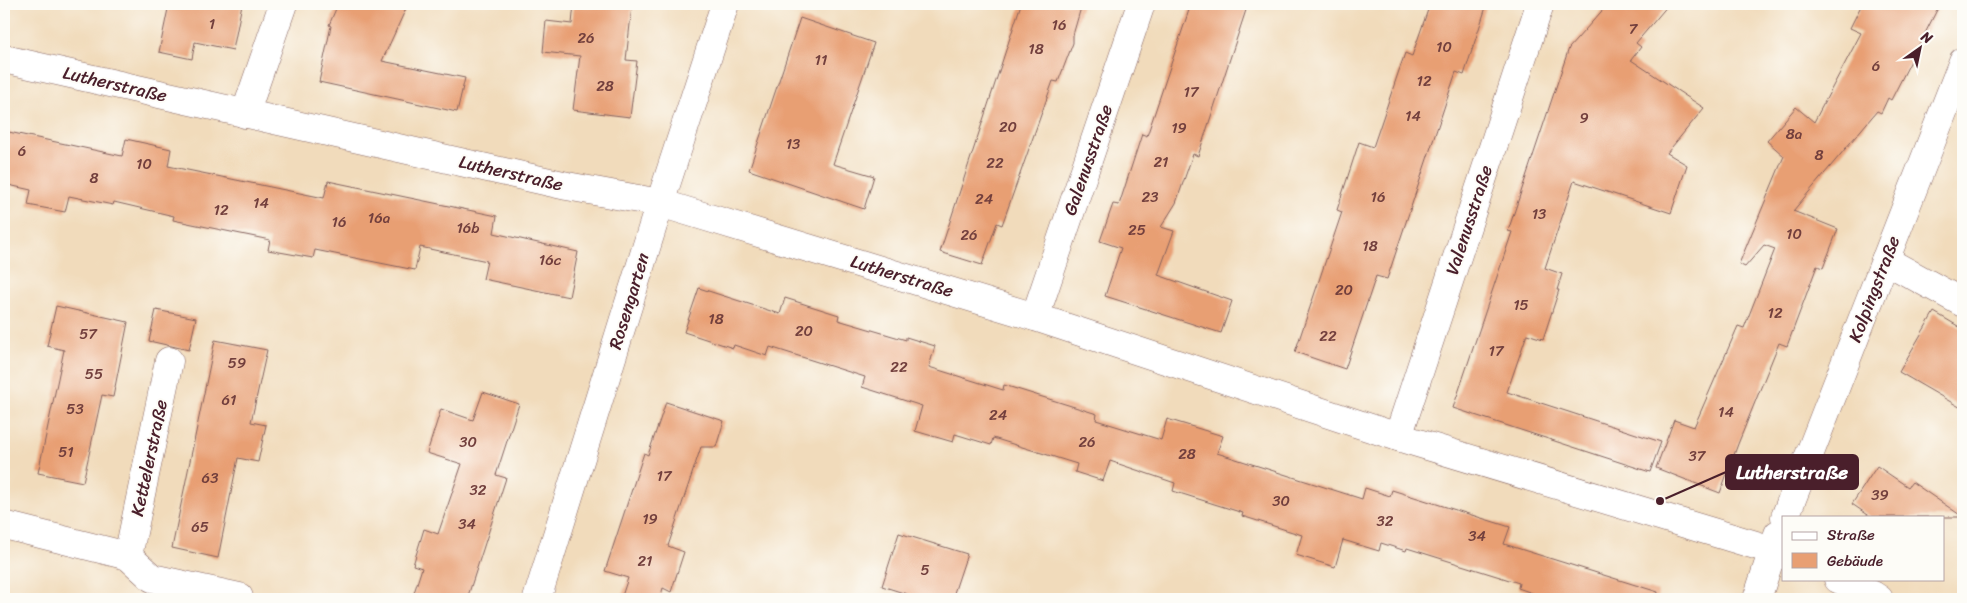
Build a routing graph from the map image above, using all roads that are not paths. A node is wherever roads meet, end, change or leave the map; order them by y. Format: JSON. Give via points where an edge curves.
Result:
{"nodes":[{"id":1,"x":283,"y":4,"type":"edge"},
{"id":2,"x":725,"y":4,"type":"edge"},
{"id":3,"x":1141,"y":4,"type":"edge"},
{"id":4,"x":1540,"y":4,"type":"edge"},
{"id":5,"x":4,"y":59,"type":"edge"},
{"id":6,"x":1963,"y":61,"type":"edge"},
{"id":7,"x":245,"y":114,"type":"junction"},
{"id":8,"x":660,"y":202,"type":"junction"},
{"id":9,"x":1886,"y":260,"type":"junction"},
{"id":10,"x":1963,"y":303,"type":"edge"},
{"id":11,"x":1035,"y":317,"type":"junction"},
{"id":12,"x":169,"y":361,"type":"dead end"},
{"id":13,"x":1398,"y":437,"type":"junction"},
{"id":14,"x":1785,"y":516,"type":"edge"},
{"id":15,"x":4,"y":526,"type":"edge"},
{"id":16,"x":1782,"y":527,"type":"edge"},
{"id":17,"x":1778,"y":552,"type":"edge"},
{"id":18,"x":128,"y":556,"type":"junction"},
{"id":19,"x":1840,"y":580,"type":"edge"},
{"id":20,"x":239,"y":597,"type":"dead end"},
{"id":21,"x":537,"y":599,"type":"edge"},
{"id":22,"x":1757,"y":599,"type":"edge"},
{"id":23,"x":1879,"y":599,"type":"edge"}],
"edges":[{"from":1,"to":7,"type":"street"},
{"from":2,"to":8,"type":"street","name":"Rosengarten"},
{"from":3,"to":11,"type":"street","name":"Galenusstraße"},
{"from":4,"to":13,"type":"street","name":"Valenusstraße"},
{"from":5,"to":7,"type":"street","name":"Lutherstraße"},
{"from":6,"to":9,"type":"street","name":"Kolpingstraße"},
{"from":7,"to":8,"type":"street","name":"Lutherstraße","via":[[567,186]]},
{"from":8,"to":11,"type":"street","name":"Lutherstraße"},
{"from":8,"to":21,"type":"street","name":"Rosengarten"},
{"from":9,"to":10,"type":"street"},
{"from":9,"to":14,"type":"street","name":"Kolpingstraße"},
{"from":11,"to":13,"type":"street","name":"Lutherstraße"},
{"from":12,"to":18,"type":"street","name":"Kettelerstraße"},
{"from":13,"to":17,"type":"street","name":"Lutherstraße"},
{"from":15,"to":18,"type":"street"},
{"from":16,"to":17,"type":"street"},
{"from":17,"to":22,"type":"street"},
{"from":18,"to":20,"type":"street","via":[[152,578]]},
{"from":19,"to":23,"type":"street"}]}
